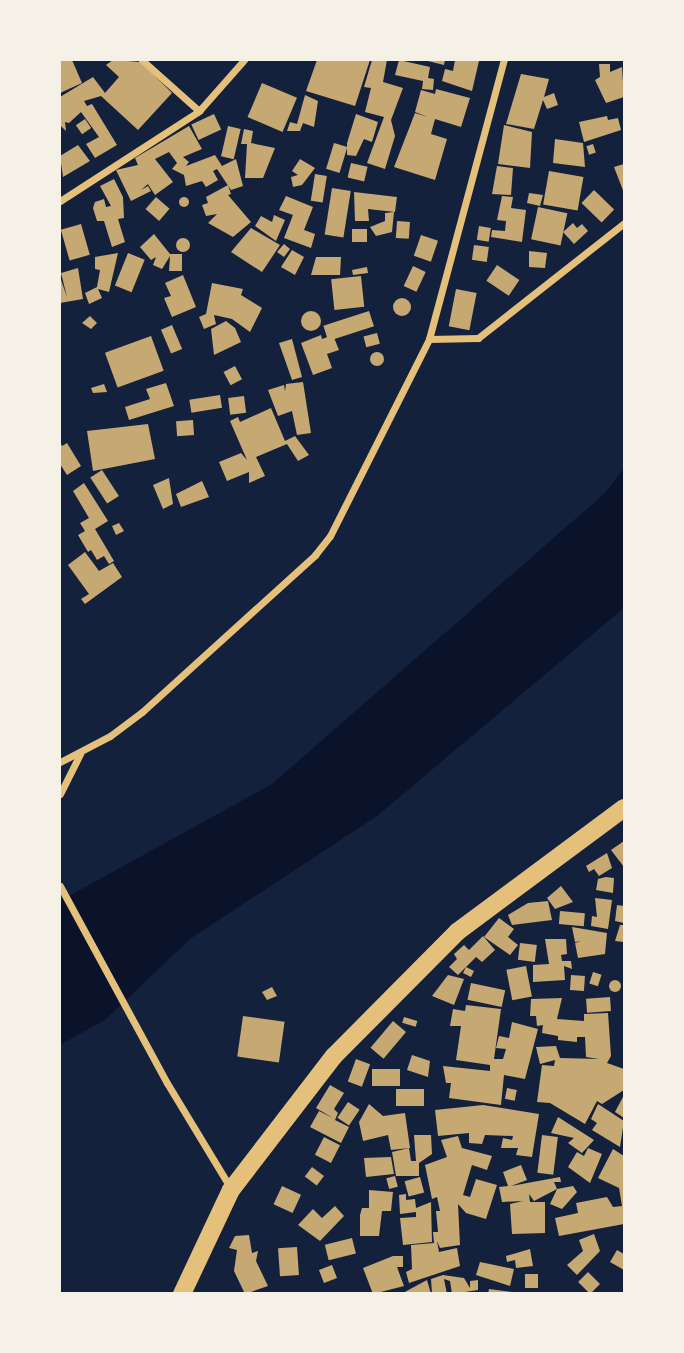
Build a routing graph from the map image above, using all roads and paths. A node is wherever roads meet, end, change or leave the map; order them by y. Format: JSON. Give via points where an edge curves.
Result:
{"nodes":[{"id":1,"x":142,"y":60,"type":"edge"},
{"id":2,"x":244,"y":60,"type":"edge"},
{"id":3,"x":504,"y":60,"type":"edge"},
{"id":4,"x":199,"y":111,"type":"junction"},
{"id":5,"x":60,"y":201,"type":"edge"},
{"id":6,"x":625,"y":223,"type":"edge"},
{"id":7,"x":429,"y":339,"type":"junction"},
{"id":8,"x":80,"y":754,"type":"junction"},
{"id":9,"x":60,"y":762,"type":"edge"},
{"id":10,"x":60,"y":794,"type":"edge"},
{"id":11,"x":625,"y":807,"type":"edge"},
{"id":12,"x":60,"y":886,"type":"edge"},
{"id":13,"x":231,"y":1190,"type":"junction"},
{"id":14,"x":182,"y":1293,"type":"edge"}],
"edges":[{"from":1,"to":4,"type":"street"},
{"from":2,"to":4,"type":"street"},
{"from":3,"to":7,"type":"street"},
{"from":4,"to":5,"type":"street"},
{"from":6,"to":7,"type":"street","via":[[478,338]]},
{"from":7,"to":8,"type":"street","via":[[351,500],[315,555],[142,712]]},
{"from":8,"to":9,"type":"street"},
{"from":8,"to":10,"type":"street"},
{"from":11,"to":13,"type":"main road","via":[[457,932],[334,1056]]},
{"from":12,"to":13,"type":"street"},
{"from":13,"to":14,"type":"main road"}]}
